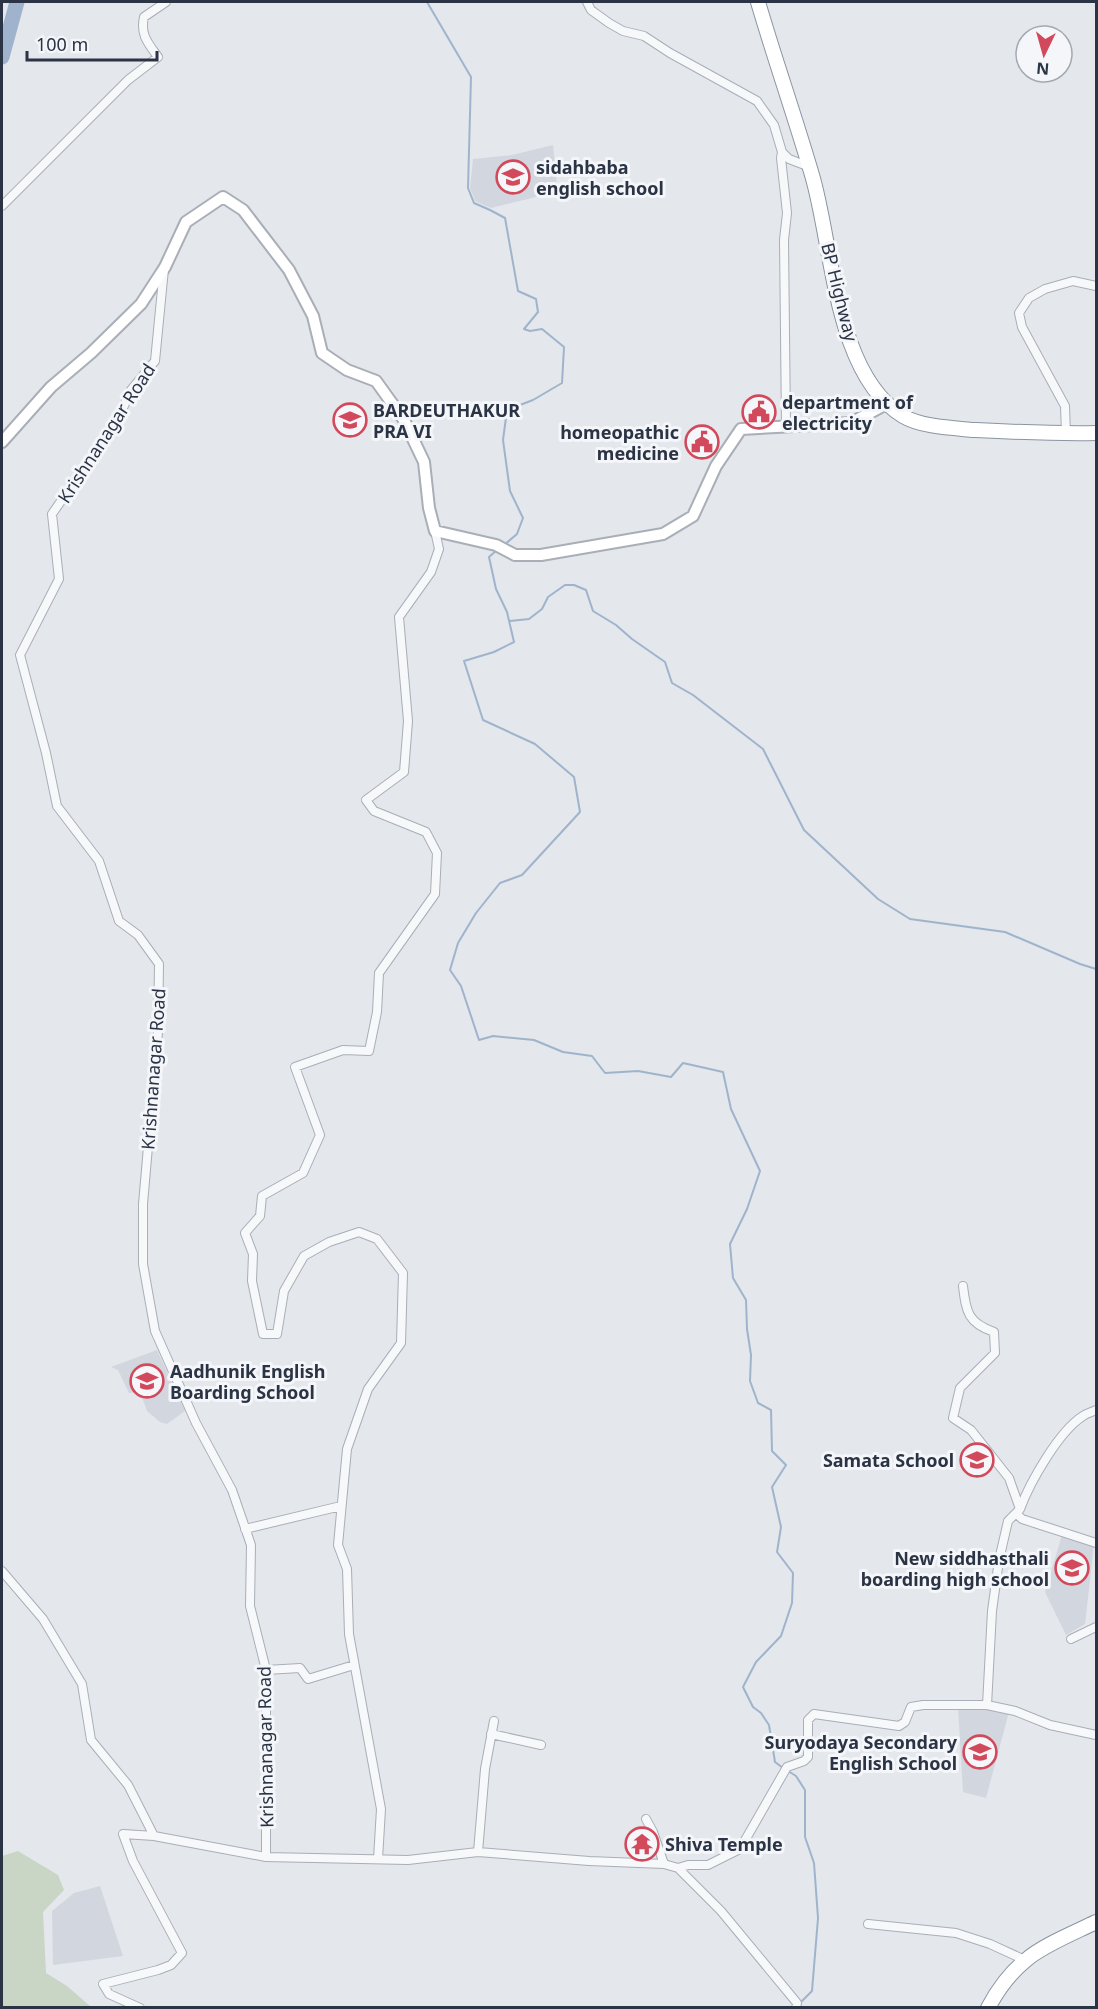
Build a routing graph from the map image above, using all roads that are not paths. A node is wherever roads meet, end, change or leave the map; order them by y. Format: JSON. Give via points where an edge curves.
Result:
{"nodes":[{"id":1,"x":166,"y":2,"type":"edge"},
{"id":2,"x":587,"y":2,"type":"edge"},
{"id":3,"x":758,"y":2,"type":"edge"},
{"id":4,"x":782,"y":153,"type":"junction"},
{"id":5,"x":810,"y":167,"type":"junction"},
{"id":6,"x":2,"y":206,"type":"edge"},
{"id":7,"x":165,"y":267,"type":"junction"},
{"id":8,"x":1096,"y":286,"type":"edge"},
{"id":9,"x":888,"y":403,"type":"junction"},
{"id":10,"x":786,"y":426,"type":"junction"},
{"id":11,"x":1096,"y":433,"type":"edge"},
{"id":12,"x":1066,"y":434,"type":"junction"},
{"id":13,"x":2,"y":442,"type":"edge"},
{"id":14,"x":435,"y":531,"type":"junction"},
{"id":15,"x":963,"y":1286,"type":"dead end"},
{"id":16,"x":1096,"y":1410,"type":"edge"},
{"id":17,"x":341,"y":1506,"type":"junction"},
{"id":18,"x":1018,"y":1511,"type":"junction"},
{"id":19,"x":245,"y":1529,"type":"junction"},
{"id":20,"x":1096,"y":1543,"type":"edge"},
{"id":21,"x":2,"y":1571,"type":"edge"},
{"id":22,"x":1096,"y":1627,"type":"edge"},
{"id":23,"x":1071,"y":1639,"type":"dead end"},
{"id":24,"x":354,"y":1665,"type":"junction"},
{"id":25,"x":266,"y":1670,"type":"junction"},
{"id":26,"x":987,"y":1705,"type":"junction"},
{"id":27,"x":494,"y":1721,"type":"dead end"},
{"id":28,"x":490,"y":1734,"type":"junction"},
{"id":29,"x":1096,"y":1735,"type":"edge"},
{"id":30,"x":541,"y":1745,"type":"dead end"},
{"id":31,"x":646,"y":1819,"type":"dead end"},
{"id":32,"x":154,"y":1836,"type":"junction"},
{"id":33,"x":478,"y":1852,"type":"junction"},
{"id":34,"x":267,"y":1857,"type":"junction"},
{"id":35,"x":378,"y":1859,"type":"junction"},
{"id":36,"x":664,"y":1864,"type":"junction"},
{"id":37,"x":678,"y":1868,"type":"junction"},
{"id":38,"x":1096,"y":1922,"type":"edge"},
{"id":39,"x":868,"y":1924,"type":"dead end"},
{"id":40,"x":1025,"y":1960,"type":"junction"},
{"id":41,"x":140,"y":2007,"type":"edge"},
{"id":42,"x":796,"y":2007,"type":"edge"},
{"id":43,"x":988,"y":2007,"type":"edge"}],
"edges":[{"from":1,"to":6,"type":"street","via":[[144,17],[142,28],[158,57],[128,80]]},
{"from":2,"to":4,"type":"street","via":[[591,10],[609,23],[644,36],[757,101],[774,125]]},
{"from":3,"to":5,"type":"highway","name":"BP Highway"},
{"from":4,"to":5,"type":"street"},
{"from":4,"to":10,"type":"street","via":[[787,213]]},
{"from":5,"to":9,"type":"highway","name":"BP Highway","via":[[848,335],[864,372]]},
{"from":7,"to":13,"type":"street","via":[[141,304],[51,387]]},
{"from":7,"to":14,"type":"street","via":[[186,222],[223,196],[243,210],[289,270],[313,316],[322,353],[347,370],[376,381],[404,420],[424,462]]},
{"from":7,"to":19,"type":"street","name":"Krishnanagar Road","via":[[155,361],[131,390],[118,419],[52,514],[59,579],[20,655],[57,806],[99,861],[119,921],[138,934],[159,964],[158,1032],[143,1204],[143,1264],[154,1331],[232,1490]]},
{"from":8,"to":12,"type":"street","via":[[1073,281],[1045,288],[1029,298],[1019,313],[1022,327],[1065,406]]},
{"from":9,"to":10,"type":"street","via":[[850,423]]},
{"from":9,"to":12,"type":"highway","name":"BP Highway","via":[[904,417],[927,424]]},
{"from":10,"to":14,"type":"street","via":[[741,429],[716,466],[693,516],[663,534],[541,555],[515,555],[496,545]]},
{"from":11,"to":12,"type":"highway","name":"BP Highway"},
{"from":14,"to":17,"type":"street","via":[[439,549],[431,572],[399,617],[408,721],[404,772],[366,800],[374,811],[426,832],[437,853],[435,894],[379,973],[369,1051],[343,1050],[295,1068],[320,1135],[303,1173],[262,1196],[260,1216],[245,1233],[253,1254],[252,1281],[263,1334],[277,1334],[284,1291],[304,1256],[329,1242],[358,1232],[377,1239],[403,1273],[401,1343],[368,1389],[346,1449]]},
{"from":15,"to":18,"type":"street","via":[[970,1318],[994,1332],[995,1353],[960,1388],[953,1418],[971,1430],[1009,1478]]},
{"from":16,"to":18,"type":"street","via":[[1083,1416],[1053,1449]]},
{"from":17,"to":19,"type":"street"},
{"from":17,"to":24,"type":"street","via":[[338,1545],[347,1569]]},
{"from":18,"to":20,"type":"street","via":[[1022,1519]]},
{"from":18,"to":26,"type":"street","via":[[1008,1521],[999,1560]]},
{"from":19,"to":25,"type":"street","name":"Krishnanagar Road","via":[[250,1545],[250,1606]]},
{"from":21,"to":32,"type":"street","via":[[43,1619],[82,1684],[91,1740],[128,1785]]},
{"from":22,"to":23,"type":"street"},
{"from":24,"to":25,"type":"street","via":[[308,1679],[300,1668]]},
{"from":24,"to":35,"type":"street","via":[[381,1809]]},
{"from":25,"to":34,"type":"street","name":"Krishnanagar Road"},
{"from":26,"to":29,"type":"street"},
{"from":26,"to":37,"type":"street","via":[[912,1707],[905,1722],[898,1726],[814,1714],[808,1720],[808,1757],[787,1767],[740,1849],[708,1865]]},
{"from":27,"to":28,"type":"street"},
{"from":28,"to":30,"type":"street"},
{"from":28,"to":33,"type":"street"},
{"from":31,"to":36,"type":"street"},
{"from":32,"to":34,"type":"street"},
{"from":32,"to":41,"type":"street","via":[[123,1834],[133,1861],[182,1953],[171,1965],[104,1984],[109,1994]]},
{"from":33,"to":35,"type":"street"},
{"from":33,"to":36,"type":"street"},
{"from":34,"to":35,"type":"street"},
{"from":36,"to":37,"type":"street"},
{"from":37,"to":42,"type":"street","via":[[721,1911],[797,2003]]},
{"from":38,"to":40,"type":"highway"},
{"from":39,"to":40,"type":"street","via":[[956,1933]]},
{"from":40,"to":43,"type":"highway"}]}
